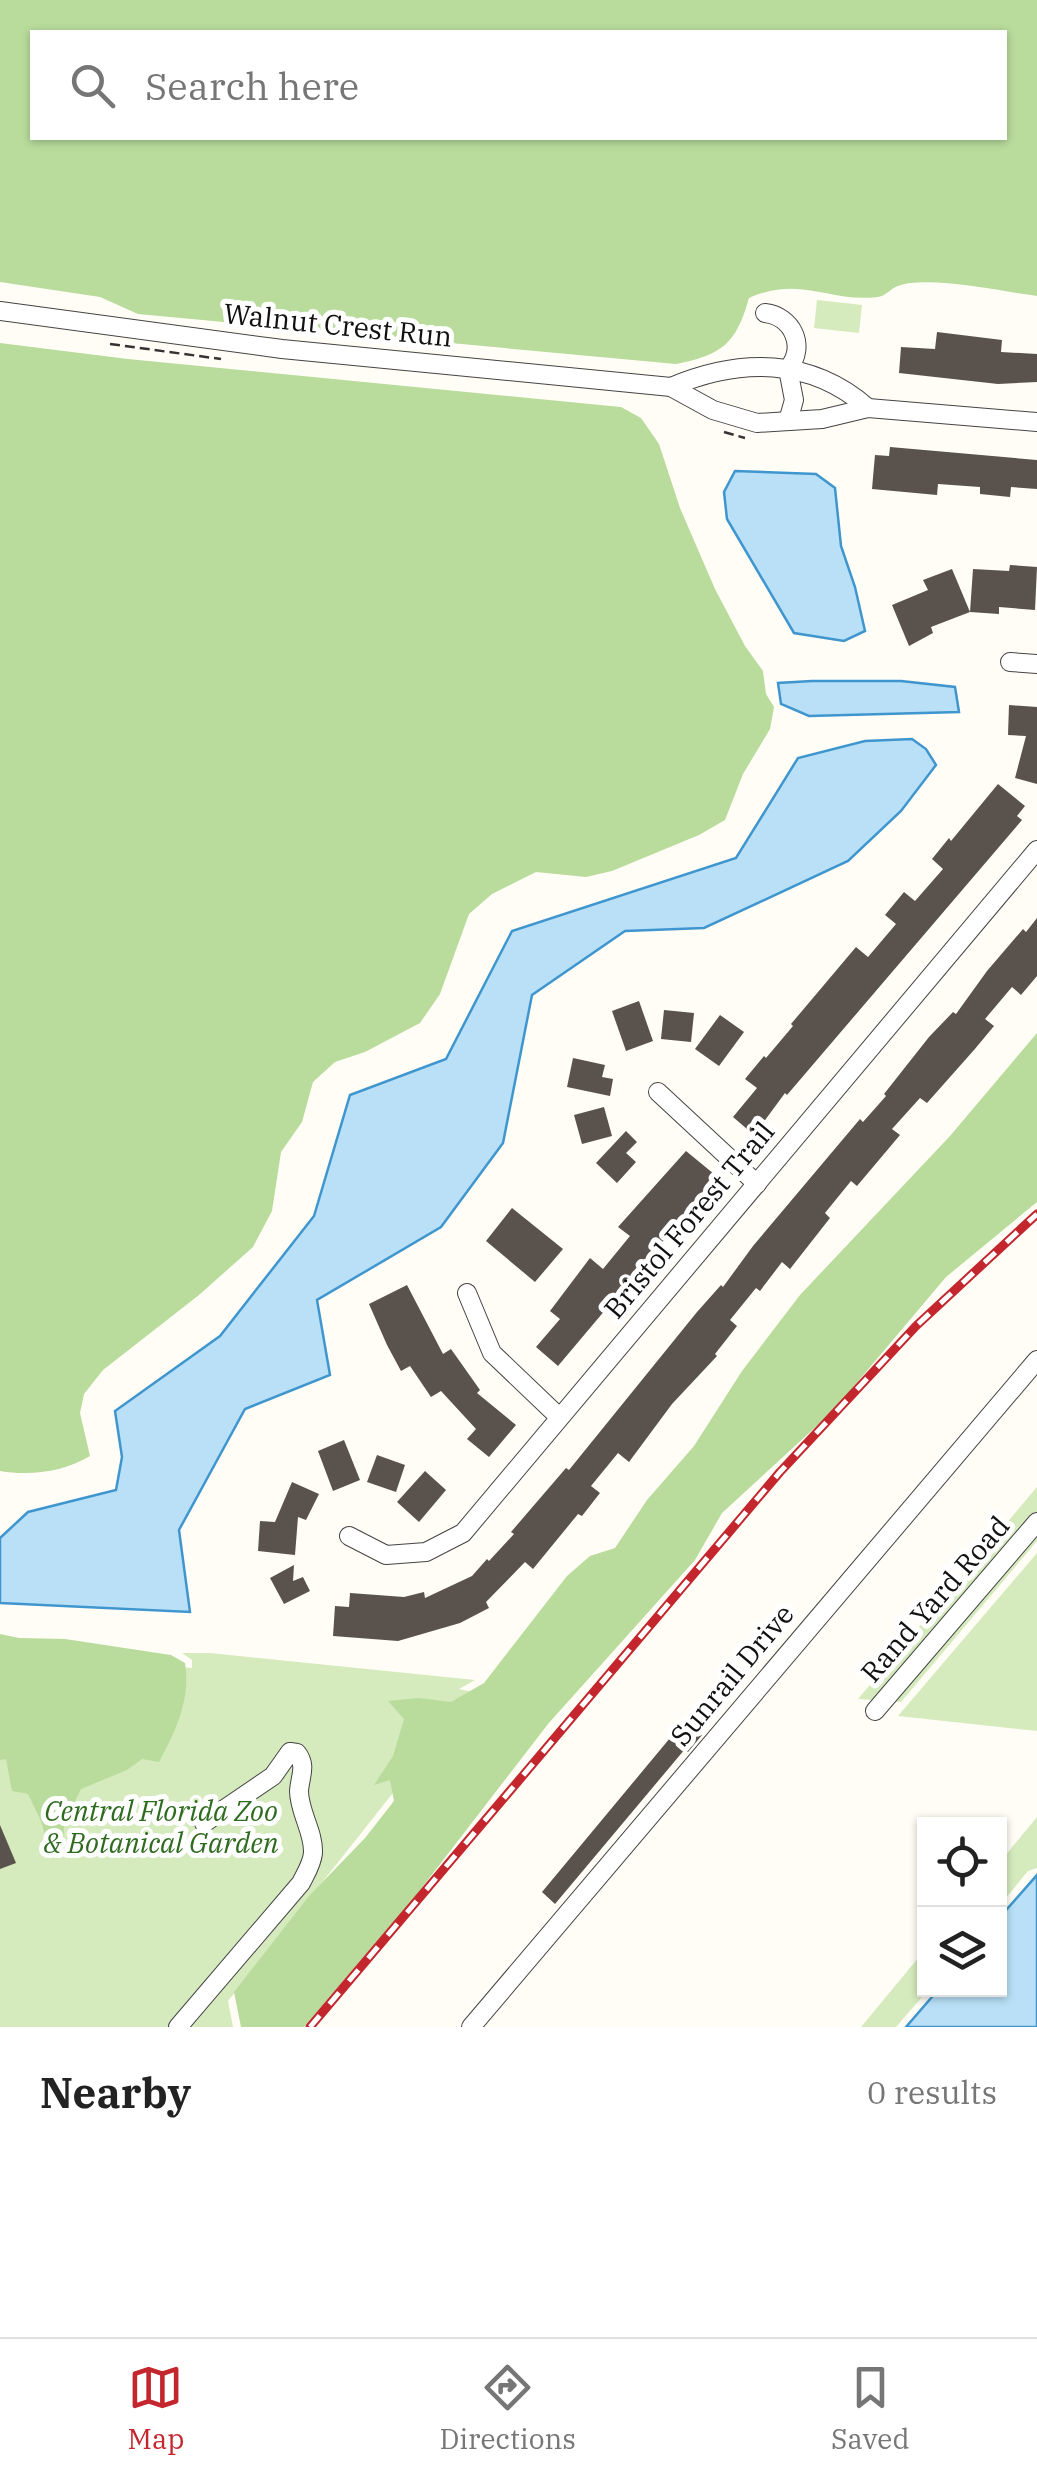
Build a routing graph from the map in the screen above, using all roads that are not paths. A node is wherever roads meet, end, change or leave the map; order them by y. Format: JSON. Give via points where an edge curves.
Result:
{"nodes":[{"id":1,"x":0,"y":311,"type":"edge"},
{"id":2,"x":764,"y":313,"type":"dead end"},
{"id":3,"x":788,"y":369,"type":"junction"},
{"id":4,"x":671,"y":387,"type":"junction"},
{"id":5,"x":868,"y":408,"type":"junction"},
{"id":6,"x":788,"y":422,"type":"junction"},
{"id":7,"x":1037,"y":422,"type":"edge"},
{"id":8,"x":1010,"y":662,"type":"dead end"},
{"id":9,"x":1037,"y":664,"type":"edge"},
{"id":10,"x":1037,"y":850,"type":"edge"},
{"id":11,"x":658,"y":1092,"type":"dead end"},
{"id":12,"x":757,"y":1184,"type":"junction"},
{"id":13,"x":467,"y":1293,"type":"dead end"},
{"id":14,"x":1037,"y":1360,"type":"edge"},
{"id":15,"x":558,"y":1416,"type":"junction"},
{"id":16,"x":1037,"y":1522,"type":"edge"},
{"id":17,"x":350,"y":1536,"type":"dead end"},
{"id":18,"x":874,"y":1711,"type":"dead end"},
{"id":19,"x":204,"y":1823,"type":"dead end"},
{"id":20,"x":178,"y":2027,"type":"edge"},
{"id":21,"x":470,"y":2027,"type":"edge"}],
"edges":[{"from":1,"to":4,"type":"street","name":"Walnut Crest Run","via":[[282,348]]},
{"from":2,"to":3,"type":"street","via":[[776,314],[796,335]]},
{"from":3,"to":4,"type":"street","name":"Walnut Crest Run","via":[[748,365],[705,372]]},
{"from":3,"to":5,"type":"street","name":"Walnut Crest Run","via":[[846,389]]},
{"from":3,"to":6,"type":"street","via":[[794,400]]},
{"from":4,"to":6,"type":"street","name":"Walnut Crest Run","via":[[712,410],[758,423]]},
{"from":5,"to":6,"type":"street","name":"Walnut Crest Run"},
{"from":5,"to":7,"type":"street","name":"Walnut Crest Run"},
{"from":8,"to":9,"type":"street"},
{"from":10,"to":12,"type":"street","name":"Bristol Forest Trail"},
{"from":11,"to":12,"type":"street"},
{"from":12,"to":15,"type":"street","name":"Bristol Forest Trail"},
{"from":13,"to":15,"type":"street","via":[[492,1354]]},
{"from":14,"to":21,"type":"street","name":"Sunrail Drive"},
{"from":15,"to":17,"type":"street","name":"Bristol Forest Trail","via":[[463,1533],[426,1552],[386,1555]]},
{"from":16,"to":18,"type":"street","name":"Rand Yard Road"},
{"from":19,"to":20,"type":"street","via":[[273,1776],[290,1752],[301,1757],[299,1793],[312,1862]]}]}
